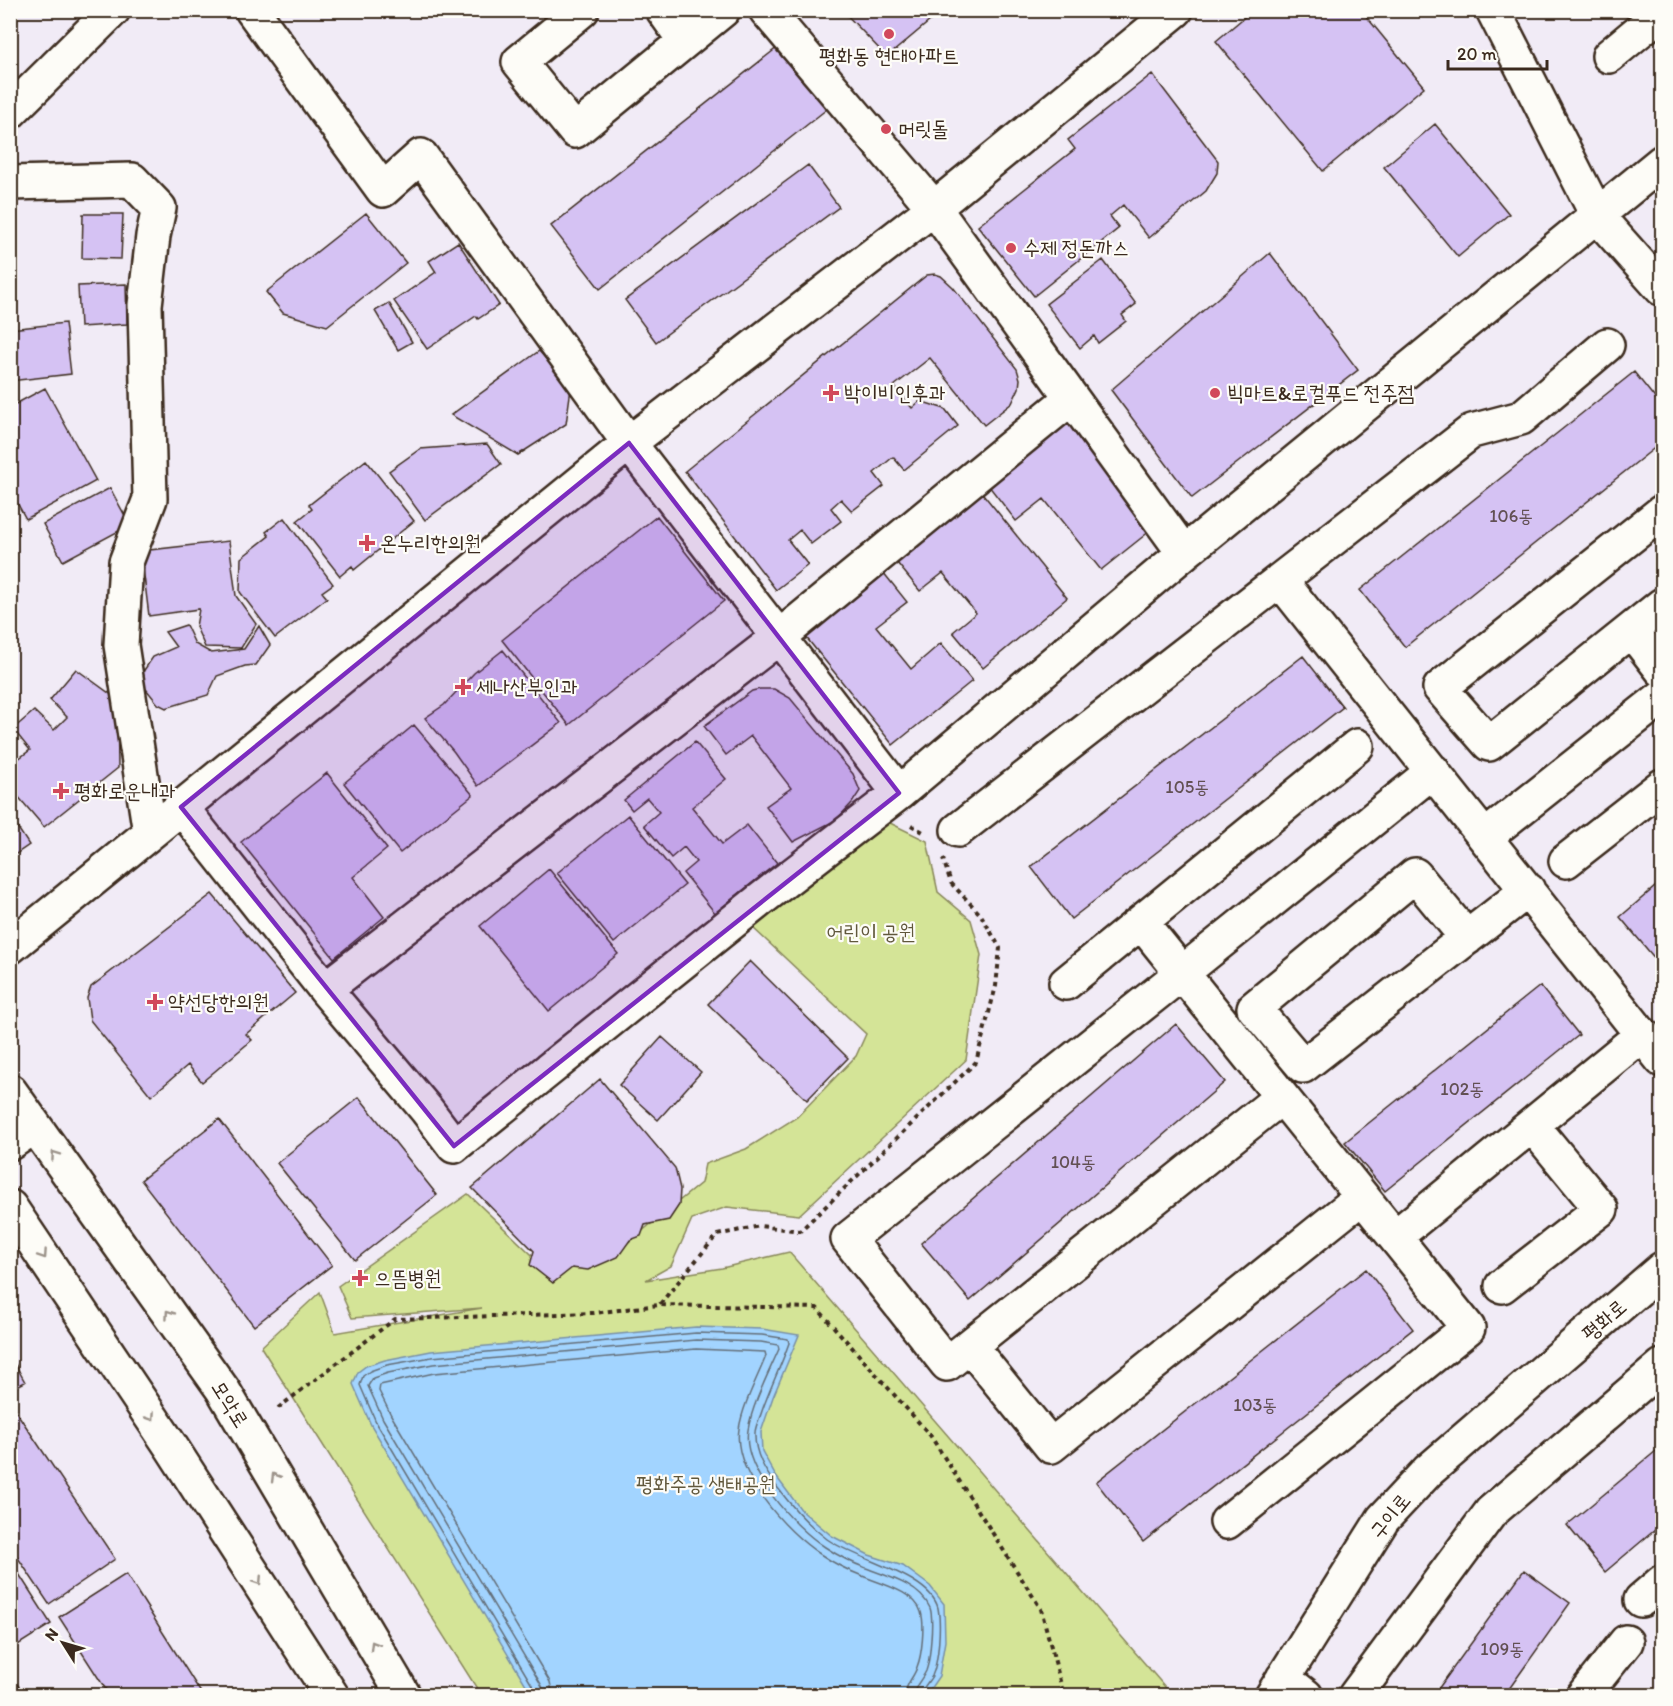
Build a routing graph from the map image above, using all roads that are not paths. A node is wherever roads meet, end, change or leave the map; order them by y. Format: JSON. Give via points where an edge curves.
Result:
{"nodes":[{"id":1,"x":113,"y":10,"type":"edge"},
{"id":2,"x":582,"y":10,"type":"edge"},
{"id":3,"x":663,"y":10,"type":"edge"},
{"id":4,"x":723,"y":10,"type":"edge"},
{"id":5,"x":766,"y":10,"type":"edge"},
{"id":6,"x":1176,"y":10,"type":"edge"},
{"id":7,"x":1493,"y":10,"type":"edge"},
{"id":8,"x":1662,"y":12,"type":"edge"},
{"id":9,"x":255,"y":15,"type":"edge"},
{"id":10,"x":686,"y":41,"type":"junction"},
{"id":11,"x":1609,"y":56,"type":"dead end"},
{"id":12,"x":10,"y":112,"type":"edge"},
{"id":13,"x":1662,"y":162,"type":"edge"},
{"id":14,"x":369,"y":171,"type":"dead end"},
{"id":15,"x":10,"y":183,"type":"edge"},
{"id":16,"x":934,"y":208,"type":"junction"},
{"id":17,"x":1598,"y":217,"type":"junction"},
{"id":18,"x":1662,"y":289,"type":"edge"},
{"id":19,"x":1607,"y":345,"type":"dead end"},
{"id":20,"x":1071,"y":398,"type":"junction"},
{"id":21,"x":629,"y":443,"type":"junction"},
{"id":22,"x":1662,"y":512,"type":"edge"},
{"id":23,"x":1185,"y":553,"type":"junction"},
{"id":24,"x":1280,"y":580,"type":"junction"},
{"id":25,"x":1662,"y":605,"type":"edge"},
{"id":26,"x":1631,"y":630,"type":"junction"},
{"id":27,"x":778,"y":638,"type":"junction"},
{"id":28,"x":1662,"y":670,"type":"edge"},
{"id":29,"x":1662,"y":697,"type":"edge"},
{"id":30,"x":1357,"y":746,"type":"dead end"},
{"id":31,"x":1433,"y":771,"type":"junction"},
{"id":32,"x":1662,"y":786,"type":"edge"},
{"id":33,"x":181,"y":807,"type":"junction"},
{"id":34,"x":903,"y":807,"type":"junction"},
{"id":35,"x":150,"y":833,"type":"junction"},
{"id":36,"x":1485,"y":837,"type":"junction"},
{"id":37,"x":944,"y":841,"type":"road end"},
{"id":38,"x":1566,"y":861,"type":"dead end"},
{"id":39,"x":1528,"y":890,"type":"junction"},
{"id":40,"x":1141,"y":922,"type":"junction"},
{"id":41,"x":1467,"y":938,"type":"junction"},
{"id":42,"x":10,"y":947,"type":"edge"},
{"id":43,"x":1182,"y":974,"type":"junction"},
{"id":44,"x":1066,"y":983,"type":"dead end"},
{"id":45,"x":325,"y":989,"type":"junction"},
{"id":46,"x":1656,"y":1048,"type":"edge"},
{"id":47,"x":10,"y":1091,"type":"edge"},
{"id":48,"x":1269,"y":1107,"type":"dead end"},
{"id":49,"x":1532,"y":1125,"type":"junction"},
{"id":50,"x":23,"y":1135,"type":"edge"},
{"id":51,"x":1362,"y":1197,"type":"junction"},
{"id":52,"x":10,"y":1207,"type":"edge"},
{"id":53,"x":1395,"y":1237,"type":"junction"},
{"id":54,"x":1662,"y":1269,"type":"edge"},
{"id":55,"x":1502,"y":1286,"type":"dead end"},
{"id":56,"x":970,"y":1346,"type":"junction"},
{"id":57,"x":1662,"y":1366,"type":"edge"},
{"id":58,"x":1546,"y":1371,"type":"joint"},
{"id":59,"x":1227,"y":1522,"type":"dead end"},
{"id":60,"x":1626,"y":1642,"type":"dead end"},
{"id":61,"x":1287,"y":1690,"type":"edge"},
{"id":62,"x":1598,"y":1690,"type":"edge"},
{"id":63,"x":332,"y":1695,"type":"edge"},
{"id":64,"x":404,"y":1695,"type":"edge"},
{"id":65,"x":1355,"y":1695,"type":"edge"}],
"edges":[{"from":1,"to":12,"type":"street"},
{"from":2,"to":10,"type":"street","via":[[519,62],[575,131]]},
{"from":3,"to":10,"type":"street"},
{"from":4,"to":10,"type":"street"},
{"from":5,"to":16,"type":"street"},
{"from":6,"to":16,"type":"street"},
{"from":7,"to":17,"type":"street"},
{"from":8,"to":11,"type":"street"},
{"from":9,"to":14,"type":"street"},
{"from":9,"to":21,"type":"street","via":[[383,190],[420,156]]},
{"from":13,"to":17,"type":"street"},
{"from":15,"to":35,"type":"street","via":[[132,180],[159,208],[145,305],[150,498],[126,562],[121,645]]},
{"from":16,"to":20,"type":"street"},
{"from":16,"to":21,"type":"street"},
{"from":17,"to":18,"type":"street"},
{"from":17,"to":23,"type":"street"},
{"from":19,"to":24,"type":"street","via":[[1521,418],[1472,431]]},
{"from":20,"to":23,"type":"street"},
{"from":20,"to":27,"type":"street"},
{"from":21,"to":27,"type":"street"},
{"from":21,"to":33,"type":"street"},
{"from":22,"to":26,"type":"street","via":[[1440,688],[1489,744]]},
{"from":23,"to":34,"type":"street"},
{"from":24,"to":31,"type":"street"},
{"from":24,"to":37,"type":"street"},
{"from":25,"to":26,"type":"street"},
{"from":26,"to":28,"type":"street"},
{"from":27,"to":34,"type":"street"},
{"from":27,"to":45,"type":"street"},
{"from":29,"to":36,"type":"street"},
{"from":30,"to":40,"type":"street"},
{"from":31,"to":36,"type":"street"},
{"from":31,"to":43,"type":"street"},
{"from":32,"to":38,"type":"street"},
{"from":33,"to":35,"type":"street"},
{"from":33,"to":45,"type":"street"},
{"from":34,"to":45,"type":"street","via":[[751,908],[454,1146]]},
{"from":35,"to":42,"type":"street"},
{"from":36,"to":39,"type":"street"},
{"from":39,"to":41,"type":"street"},
{"from":39,"to":46,"type":"street"},
{"from":40,"to":43,"type":"street"},
{"from":40,"to":44,"type":"street"},
{"from":41,"to":41,"type":"street","via":[[1303,1066],[1254,1008],[1415,875]]},
{"from":43,"to":51,"type":"street"},
{"from":43,"to":56,"type":"street","via":[[848,1239],[947,1364]]},
{"from":46,"to":49,"type":"street"},
{"from":47,"to":50,"type":"street","name":"모악로"},
{"from":48,"to":56,"type":"street"},
{"from":49,"to":53,"type":"street"},
{"from":49,"to":55,"type":"street","via":[[1601,1209]]},
{"from":64,"to":50,"type":"street","name":"모악로","one_way":true,"via":[[223,1390]]},
{"from":51,"to":53,"type":"street"},
{"from":51,"to":56,"type":"street","via":[[1051,1446]]},
{"from":52,"to":63,"type":"street","one_way":true},
{"from":53,"to":59,"type":"street","via":[[1468,1328]]},
{"from":54,"to":58,"type":"street","name":"평화로"},
{"from":57,"to":65,"type":"street","via":[[1491,1512]]},
{"from":58,"to":61,"type":"street","name":"구이로","via":[[1428,1471],[1383,1518]]},
{"from":60,"to":62,"type":"street"}]}
